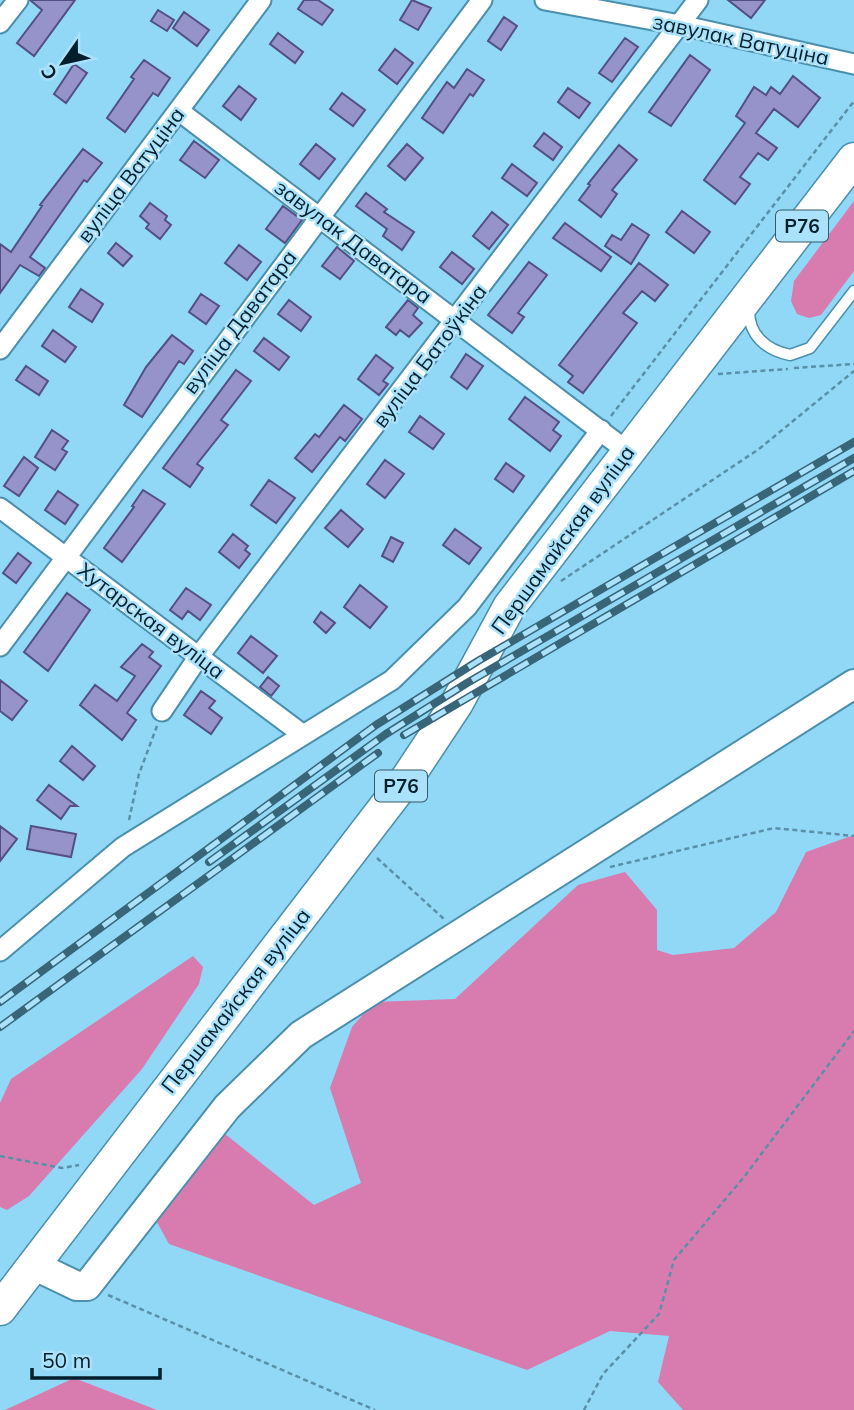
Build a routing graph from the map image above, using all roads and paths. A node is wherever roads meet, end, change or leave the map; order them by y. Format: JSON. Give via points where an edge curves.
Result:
{"nodes":[{"id":1,"x":18,"y":0,"type":"edge"},
{"id":2,"x":261,"y":0,"type":"edge"},
{"id":3,"x":482,"y":0,"type":"edge"},
{"id":4,"x":545,"y":0,"type":"edge"},
{"id":5,"x":698,"y":0,"type":"edge"},
{"id":6,"x":0,"y":23,"type":"edge"},
{"id":7,"x":680,"y":25,"type":"junction"},
{"id":8,"x":854,"y":64,"type":"edge"},
{"id":9,"x":854,"y":101,"type":"edge"},
{"id":10,"x":178,"y":111,"type":"junction"},
{"id":11,"x":854,"y":159,"type":"edge"},
{"id":12,"x":319,"y":217,"type":"junction"},
{"id":13,"x":854,"y":291,"type":"edge"},
{"id":14,"x":750,"y":294,"type":"junction"},
{"id":15,"x":458,"y":320,"type":"junction"},
{"id":16,"x":0,"y":349,"type":"edge"},
{"id":17,"x":854,"y":364,"type":"edge"},
{"id":18,"x":854,"y":371,"type":"edge"},
{"id":19,"x":688,"y":376,"type":"junction"},
{"id":20,"x":601,"y":430,"type":"junction"},
{"id":21,"x":627,"y":451,"type":"junction"},
{"id":22,"x":0,"y":508,"type":"edge"},
{"id":23,"x":65,"y":556,"type":"junction"},
{"id":24,"x":556,"y":584,"type":"dead end"},
{"id":25,"x":0,"y":646,"type":"edge"},
{"id":26,"x":199,"y":656,"type":"junction"},
{"id":27,"x":854,"y":684,"type":"edge"},
{"id":28,"x":162,"y":711,"type":"joint"},
{"id":29,"x":302,"y":734,"type":"junction"},
{"id":30,"x":854,"y":836,"type":"edge"},
{"id":31,"x":359,"y":841,"type":"junction"},
{"id":32,"x":123,"y":847,"type":"junction"},
{"id":33,"x":604,"y":868,"type":"dead end"},
{"id":34,"x":459,"y":933,"type":"junction"},
{"id":35,"x":0,"y":951,"type":"edge"},
{"id":36,"x":854,"y":1031,"type":"edge"},
{"id":37,"x":0,"y":1156,"type":"edge"},
{"id":38,"x":84,"y":1165,"type":"dead end"},
{"id":39,"x":33,"y":1265,"type":"junction"},
{"id":40,"x":87,"y":1286,"type":"junction"},
{"id":41,"x":0,"y":1308,"type":"edge"},
{"id":42,"x":375,"y":1410,"type":"edge"},
{"id":43,"x":584,"y":1410,"type":"edge"}],
"edges":[{"from":1,"to":6,"type":"street"},
{"from":2,"to":10,"type":"street","name":"вуліца Ватуціна"},
{"from":3,"to":12,"type":"street","name":"вуліца Даватара"},
{"from":4,"to":7,"type":"street","name":"завулак Ватуціна"},
{"from":5,"to":7,"type":"street","name":"вуліца Батоўкіна"},
{"from":7,"to":8,"type":"street","name":"завулак Ватуціна"},
{"from":7,"to":15,"type":"street","name":"вуліца Батоўкіна"},
{"from":9,"to":20,"type":"path"},
{"from":10,"to":12,"type":"street","name":"завулак Даватара"},
{"from":10,"to":16,"type":"street","name":"вуліца Ватуціна"},
{"from":11,"to":14,"type":"main road","name":"Першамайская вуліца","number":"Р76"},
{"from":12,"to":15,"type":"street","name":"завулак Даватара"},
{"from":12,"to":23,"type":"street","name":"вуліца Даватара"},
{"from":13,"to":14,"type":"lane","via":[[810,348],[790,355],[774,352],[755,334]]},
{"from":14,"to":19,"type":"main road","name":"Першамайская вуліца","number":"Р76"},
{"from":15,"to":20,"type":"street","name":"завулак Даватара"},
{"from":15,"to":26,"type":"street","name":"вуліца Батоўкіна"},
{"from":17,"to":19,"type":"path"},
{"from":18,"to":24,"type":"path","via":[[759,449]]},
{"from":19,"to":21,"type":"main road","name":"Першамайская вуліца","number":"Р76"},
{"from":20,"to":21,"type":"street","name":"завулак Даватара"},
{"from":20,"to":29,"type":"street","via":[[467,607],[392,680]]},
{"from":21,"to":31,"type":"main road","name":"Першамайская вуліца","number":"Р76","via":[[509,607],[438,735]]},
{"from":22,"to":23,"type":"street","name":"Хутарская вуліца"},
{"from":23,"to":25,"type":"street","name":"вуліца Даватара"},
{"from":23,"to":26,"type":"street","name":"Хутарская вуліца"},
{"from":26,"to":28,"type":"street","name":"вуліца Батоўкіна"},
{"from":26,"to":29,"type":"street","name":"Хутарская вуліца"},
{"from":27,"to":34,"type":"street"},
{"from":28,"to":32,"type":"path","via":[[139,774]]},
{"from":29,"to":32,"type":"street"},
{"from":30,"to":33,"type":"path","via":[[774,828]]},
{"from":31,"to":34,"type":"path"},
{"from":31,"to":39,"type":"main road","name":"Першамайская вуліца","number":"Р76"},
{"from":32,"to":35,"type":"street"},
{"from":34,"to":40,"type":"street","via":[[301,1035],[227,1107]]},
{"from":36,"to":43,"type":"path","via":[[744,1177],[674,1260],[659,1314],[603,1374]]},
{"from":37,"to":38,"type":"path","via":[[62,1168]]},
{"from":39,"to":40,"type":"street","via":[[77,1286]]},
{"from":39,"to":41,"type":"main road","number":"Р76"},
{"from":40,"to":42,"type":"path"}]}
